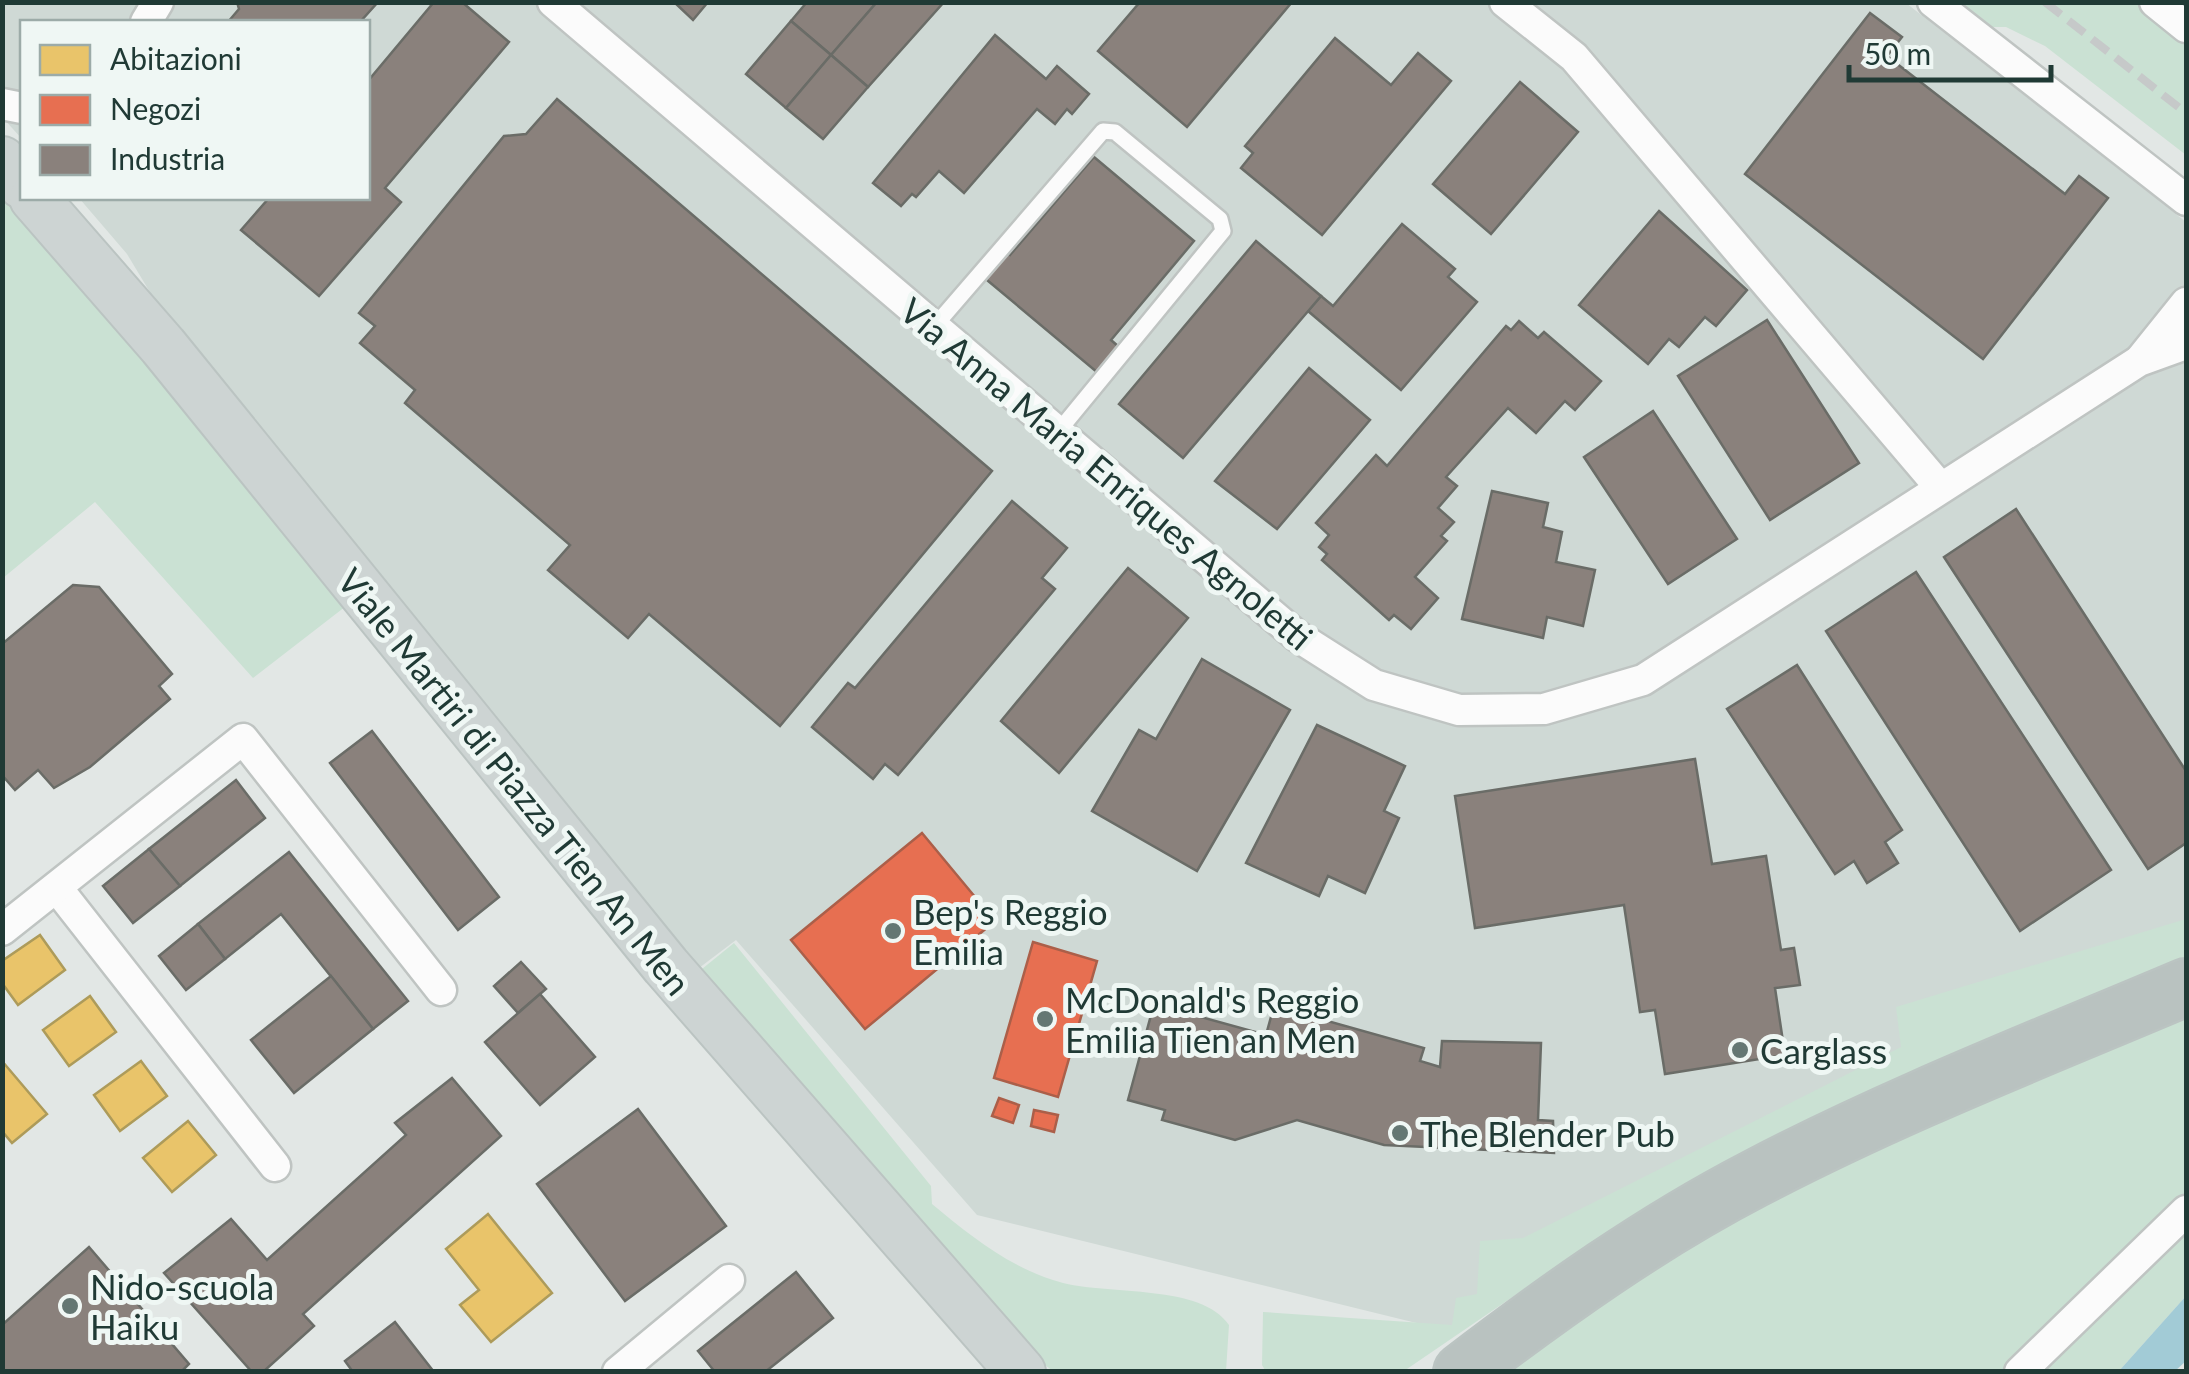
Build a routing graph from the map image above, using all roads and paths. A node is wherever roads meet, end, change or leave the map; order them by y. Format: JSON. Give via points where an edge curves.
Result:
{"nodes":[{"id":1,"x":554,"y":2,"type":"edge"},
{"id":2,"x":1504,"y":2,"type":"edge"},
{"id":3,"x":1933,"y":2,"type":"edge"},
{"id":4,"x":2155,"y":2,"type":"edge"},
{"id":5,"x":2186,"y":27,"type":"edge"},
{"id":6,"x":2,"y":160,"type":"edge"},
{"id":7,"x":20,"y":182,"type":"edge"},
{"id":8,"x":2178,"y":194,"type":"edge"},
{"id":9,"x":36,"y":200,"type":"edge"},
{"id":10,"x":64,"y":200,"type":"edge"},
{"id":11,"x":2186,"y":223,"type":"edge"},
{"id":12,"x":2186,"y":303,"type":"edge"},
{"id":13,"x":932,"y":328,"type":"junction"},
{"id":14,"x":2186,"y":344,"type":"edge"},
{"id":15,"x":162,"y":346,"type":"junction"},
{"id":16,"x":2139,"y":361,"type":"junction"},
{"id":17,"x":1057,"y":433,"type":"junction"},
{"id":18,"x":1940,"y":486,"type":"junction"},
{"id":19,"x":57,"y":888,"type":"junction"},
{"id":20,"x":2,"y":930,"type":"edge"},
{"id":21,"x":2186,"y":987,"type":"edge"},
{"id":22,"x":441,"y":990,"type":"dead end"},
{"id":23,"x":276,"y":1166,"type":"dead end"},
{"id":24,"x":2186,"y":1211,"type":"edge"},
{"id":25,"x":728,"y":1280,"type":"dead end"},
{"id":26,"x":1019,"y":1366,"type":"edge"},
{"id":27,"x":618,"y":1372,"type":"edge"},
{"id":28,"x":1462,"y":1372,"type":"edge"},
{"id":29,"x":2020,"y":1372,"type":"edge"}],
"edges":[{"from":1,"to":13,"type":"street","name":"Via Anna Maria Enriques Agnoletti"},
{"from":2,"to":18,"type":"street","via":[[1574,56]]},
{"from":3,"to":8,"type":"street"},
{"from":4,"to":5,"type":"street"},
{"from":6,"to":7,"type":"main road"},
{"from":8,"to":11,"type":"street"},
{"from":9,"to":15,"type":"main road","name":"Viale Martiri di Piazza Tien An Men"},
{"from":10,"to":15,"type":"street","via":[[118,266]]},
{"from":12,"to":16,"type":"street","name":"Via Anna Maria Enriques Agnoletti"},
{"from":13,"to":17,"type":"street","name":"Via Anna Maria Enriques Agnoletti"},
{"from":13,"to":17,"type":"lane","via":[[1103,131],[1115,132],[1220,218],[1223,231]]},
{"from":14,"to":16,"type":"street","name":"Via Anna Maria Enriques Agnoletti"},
{"from":15,"to":26,"type":"main road","name":"Viale Martiri di Piazza Tien An Men","via":[[642,936]]},
{"from":16,"to":18,"type":"street","name":"Via Anna Maria Enriques Agnoletti"},
{"from":17,"to":18,"type":"street","name":"Via Anna Maria Enriques Agnoletti","via":[[1297,636],[1374,685],[1459,710],[1544,708],[1642,680]]},
{"from":19,"to":20,"type":"street"},
{"from":19,"to":22,"type":"street","via":[[243,739]]},
{"from":19,"to":23,"type":"street"},
{"from":21,"to":28,"type":"highway","via":[[1757,1177],[1599,1270]]},
{"from":24,"to":29,"type":"street"},
{"from":25,"to":27,"type":"street"}]}
